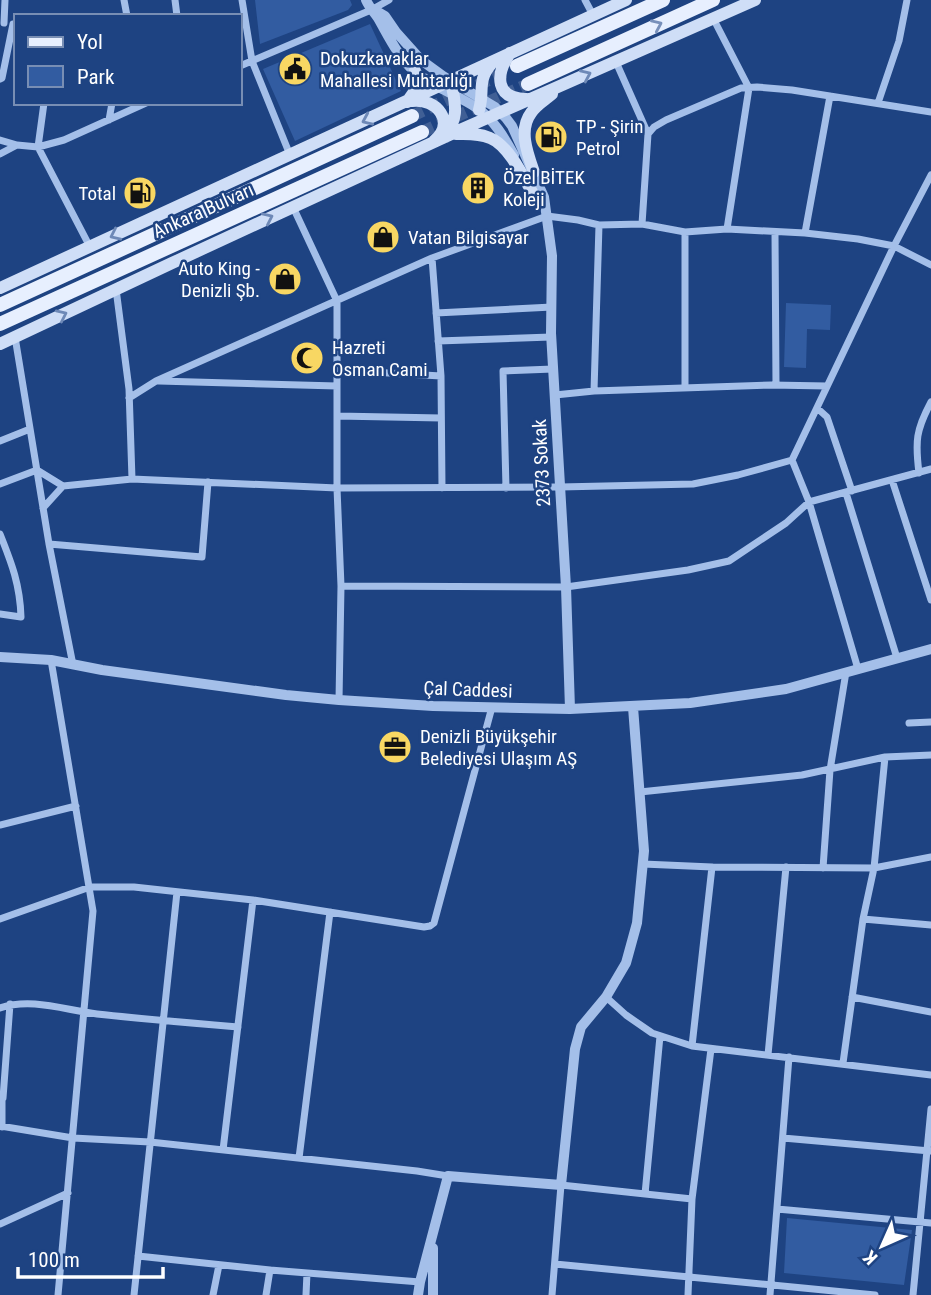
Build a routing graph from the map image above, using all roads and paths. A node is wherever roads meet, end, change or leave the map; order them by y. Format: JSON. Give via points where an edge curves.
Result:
{"nodes":[{"id":1,"x":5,"y":0,"type":"edge"},
{"id":2,"x":242,"y":0,"type":"edge"},
{"id":3,"x":389,"y":0,"type":"edge"},
{"id":4,"x":585,"y":0,"type":"edge"},
{"id":5,"x":626,"y":0,"type":"edge"},
{"id":6,"x":663,"y":0,"type":"edge"},
{"id":7,"x":712,"y":0,"type":"edge"},
{"id":8,"x":755,"y":0,"type":"edge"},
{"id":9,"x":907,"y":0,"type":"edge"},
{"id":10,"x":370,"y":6,"type":"edge"},
{"id":11,"x":593,"y":15,"type":"junction"},
{"id":12,"x":713,"y":18,"type":"junction"},
{"id":13,"x":8,"y":24,"type":"edge"},
{"id":14,"x":494,"y":60,"type":"junction"},
{"id":15,"x":514,"y":60,"type":"junction"},
{"id":16,"x":252,"y":61,"type":"junction"},
{"id":17,"x":616,"y":62,"type":"junction"},
{"id":18,"x":242,"y":65,"type":"edge"},
{"id":19,"x":415,"y":71,"type":"junction"},
{"id":20,"x":0,"y":79,"type":"edge"},
{"id":21,"x":451,"y":80,"type":"junction"},
{"id":22,"x":564,"y":85,"type":"junction"},
{"id":23,"x":438,"y":86,"type":"junction"},
{"id":24,"x":749,"y":88,"type":"junction"},
{"id":25,"x":529,"y":91,"type":"junction"},
{"id":26,"x":453,"y":95,"type":"junction"},
{"id":27,"x":830,"y":96,"type":"junction"},
{"id":28,"x":878,"y":103,"type":"junction"},
{"id":29,"x":44,"y":105,"type":"edge"},
{"id":30,"x":111,"y":105,"type":"edge"},
{"id":31,"x":141,"y":105,"type":"edge"},
{"id":32,"x":410,"y":109,"type":"junction"},
{"id":33,"x":488,"y":110,"type":"junction"},
{"id":34,"x":931,"y":112,"type":"edge"},
{"id":35,"x":109,"y":120,"type":"junction"},
{"id":36,"x":648,"y":134,"type":"junction"},
{"id":37,"x":448,"y":136,"type":"junction"},
{"id":38,"x":425,"y":139,"type":"junction"},
{"id":39,"x":0,"y":140,"type":"edge"},
{"id":40,"x":17,"y":145,"type":"junction"},
{"id":41,"x":38,"y":147,"type":"junction"},
{"id":42,"x":0,"y":154,"type":"edge"},
{"id":43,"x":290,"y":155,"type":"junction"},
{"id":44,"x":534,"y":172,"type":"junction"},
{"id":45,"x":931,"y":174,"type":"edge"},
{"id":46,"x":532,"y":192,"type":"junction"},
{"id":47,"x":293,"y":207,"type":"junction"},
{"id":48,"x":547,"y":216,"type":"junction"},
{"id":49,"x":642,"y":224,"type":"junction"},
{"id":50,"x":599,"y":225,"type":"junction"},
{"id":51,"x":727,"y":229,"type":"junction"},
{"id":52,"x":685,"y":232,"type":"junction"},
{"id":53,"x":775,"y":233,"type":"junction"},
{"id":54,"x":805,"y":233,"type":"junction"},
{"id":55,"x":894,"y":246,"type":"junction"},
{"id":56,"x":90,"y":247,"type":"junction"},
{"id":57,"x":432,"y":258,"type":"junction"},
{"id":58,"x":931,"y":265,"type":"edge"},
{"id":59,"x":0,"y":289,"type":"edge"},
{"id":60,"x":116,"y":289,"type":"junction"},
{"id":61,"x":337,"y":301,"type":"junction"},
{"id":62,"x":0,"y":305,"type":"edge"},
{"id":63,"x":552,"y":307,"type":"junction"},
{"id":64,"x":436,"y":313,"type":"junction"},
{"id":65,"x":0,"y":324,"type":"edge"},
{"id":66,"x":15,"y":337,"type":"junction"},
{"id":67,"x":551,"y":337,"type":"junction"},
{"id":68,"x":438,"y":341,"type":"junction"},
{"id":69,"x":0,"y":344,"type":"edge"},
{"id":70,"x":553,"y":369,"type":"junction"},
{"id":71,"x":337,"y":370,"type":"junction"},
{"id":72,"x":441,"y":376,"type":"junction"},
{"id":73,"x":156,"y":381,"type":"junction"},
{"id":74,"x":776,"y":385,"type":"junction"},
{"id":75,"x":337,"y":386,"type":"junction"},
{"id":76,"x":827,"y":386,"type":"junction"},
{"id":77,"x":685,"y":388,"type":"junction"},
{"id":78,"x":594,"y":391,"type":"junction"},
{"id":79,"x":555,"y":396,"type":"junction"},
{"id":80,"x":129,"y":398,"type":"junction"},
{"id":81,"x":931,"y":402,"type":"edge"},
{"id":82,"x":817,"y":408,"type":"junction"},
{"id":83,"x":337,"y":416,"type":"junction"},
{"id":84,"x":441,"y":418,"type":"junction"},
{"id":85,"x":30,"y":429,"type":"junction"},
{"id":86,"x":0,"y":442,"type":"edge"},
{"id":87,"x":792,"y":460,"type":"junction"},
{"id":88,"x":931,"y":469,"type":"edge"},
{"id":89,"x":37,"y":470,"type":"junction"},
{"id":90,"x":919,"y":472,"type":"junction"},
{"id":91,"x":132,"y":479,"type":"junction"},
{"id":92,"x":892,"y":480,"type":"junction"},
{"id":93,"x":208,"y":482,"type":"junction"},
{"id":94,"x":0,"y":484,"type":"edge"},
{"id":95,"x":63,"y":486,"type":"junction"},
{"id":96,"x":560,"y":487,"type":"junction"},
{"id":97,"x":337,"y":488,"type":"junction"},
{"id":98,"x":442,"y":488,"type":"junction"},
{"id":99,"x":506,"y":488,"type":"junction"},
{"id":100,"x":849,"y":492,"type":"junction"},
{"id":101,"x":809,"y":502,"type":"junction"},
{"id":102,"x":43,"y":508,"type":"junction"},
{"id":103,"x":0,"y":534,"type":"edge"},
{"id":104,"x":49,"y":544,"type":"junction"},
{"id":105,"x":341,"y":586,"type":"junction"},
{"id":106,"x":566,"y":587,"type":"junction"},
{"id":107,"x":931,"y":600,"type":"edge"},
{"id":108,"x":0,"y":614,"type":"edge"},
{"id":109,"x":931,"y":649,"type":"edge"},
{"id":110,"x":0,"y":657,"type":"edge"},
{"id":111,"x":897,"y":658,"type":"junction"},
{"id":112,"x":51,"y":660,"type":"junction"},
{"id":113,"x":73,"y":666,"type":"junction"},
{"id":114,"x":858,"y":669,"type":"junction"},
{"id":115,"x":846,"y":672,"type":"junction"},
{"id":116,"x":339,"y":700,"type":"junction"},
{"id":117,"x":633,"y":706,"type":"junction"},
{"id":118,"x":492,"y":707,"type":"junction"},
{"id":119,"x":570,"y":709,"type":"junction"},
{"id":120,"x":931,"y":722,"type":"edge"},
{"id":121,"x":908,"y":723,"type":"dead end"},
{"id":122,"x":931,"y":755,"type":"edge"},
{"id":123,"x":885,"y":757,"type":"junction"},
{"id":124,"x":830,"y":770,"type":"junction"},
{"id":125,"x":640,"y":792,"type":"junction"},
{"id":126,"x":76,"y":806,"type":"junction"},
{"id":127,"x":0,"y":825,"type":"edge"},
{"id":128,"x":931,"y":857,"type":"edge"},
{"id":129,"x":643,"y":864,"type":"junction"},
{"id":130,"x":712,"y":867,"type":"junction"},
{"id":131,"x":786,"y":867,"type":"junction"},
{"id":132,"x":823,"y":867,"type":"junction"},
{"id":133,"x":874,"y":868,"type":"junction"},
{"id":134,"x":90,"y":887,"type":"junction"},
{"id":135,"x":177,"y":892,"type":"junction"},
{"id":136,"x":253,"y":900,"type":"junction"},
{"id":137,"x":330,"y":912,"type":"junction"},
{"id":138,"x":0,"y":919,"type":"edge"},
{"id":139,"x":863,"y":919,"type":"junction"},
{"id":140,"x":931,"y":926,"type":"edge"},
{"id":141,"x":606,"y":997,"type":"junction"},
{"id":142,"x":852,"y":997,"type":"junction"},
{"id":143,"x":10,"y":1004,"type":"junction"},
{"id":144,"x":0,"y":1008,"type":"edge"},
{"id":145,"x":84,"y":1012,"type":"junction"},
{"id":146,"x":931,"y":1012,"type":"edge"},
{"id":147,"x":163,"y":1021,"type":"junction"},
{"id":148,"x":238,"y":1027,"type":"junction"},
{"id":149,"x":660,"y":1036,"type":"junction"},
{"id":150,"x":692,"y":1046,"type":"junction"},
{"id":151,"x":711,"y":1048,"type":"junction"},
{"id":152,"x":768,"y":1055,"type":"junction"},
{"id":153,"x":789,"y":1057,"type":"junction"},
{"id":154,"x":843,"y":1063,"type":"junction"},
{"id":155,"x":931,"y":1075,"type":"edge"},
{"id":156,"x":0,"y":1088,"type":"edge"},
{"id":157,"x":3,"y":1098,"type":"junction"},
{"id":158,"x":931,"y":1109,"type":"edge"},
{"id":159,"x":1,"y":1127,"type":"edge"},
{"id":160,"x":73,"y":1138,"type":"junction"},
{"id":161,"x":783,"y":1138,"type":"junction"},
{"id":162,"x":150,"y":1142,"type":"junction"},
{"id":163,"x":223,"y":1150,"type":"junction"},
{"id":164,"x":929,"y":1150,"type":"edge"},
{"id":165,"x":299,"y":1158,"type":"junction"},
{"id":166,"x":448,"y":1176,"type":"junction"},
{"id":167,"x":561,"y":1185,"type":"junction"},
{"id":168,"x":68,"y":1193,"type":"junction"},
{"id":169,"x":645,"y":1194,"type":"junction"},
{"id":170,"x":692,"y":1199,"type":"junction"},
{"id":171,"x":777,"y":1209,"type":"junction"},
{"id":172,"x":920,"y":1222,"type":"junction"},
{"id":173,"x":931,"y":1223,"type":"edge"},
{"id":174,"x":0,"y":1224,"type":"edge"},
{"id":175,"x":433,"y":1238,"type":"junction"},
{"id":176,"x":138,"y":1256,"type":"junction"},
{"id":177,"x":555,"y":1264,"type":"junction"},
{"id":178,"x":219,"y":1265,"type":"junction"},
{"id":179,"x":270,"y":1270,"type":"junction"},
{"id":180,"x":307,"y":1273,"type":"junction"},
{"id":181,"x":689,"y":1278,"type":"junction"},
{"id":182,"x":420,"y":1282,"type":"junction"},
{"id":183,"x":771,"y":1286,"type":"junction"},
{"id":184,"x":58,"y":1295,"type":"edge"},
{"id":185,"x":134,"y":1295,"type":"edge"},
{"id":186,"x":213,"y":1295,"type":"edge"},
{"id":187,"x":266,"y":1295,"type":"edge"},
{"id":188,"x":306,"y":1295,"type":"edge"},
{"id":189,"x":418,"y":1295,"type":"edge"},
{"id":190,"x":433,"y":1295,"type":"edge"},
{"id":191,"x":552,"y":1295,"type":"edge"},
{"id":192,"x":688,"y":1295,"type":"edge"},
{"id":193,"x":771,"y":1295,"type":"edge"},
{"id":194,"x":874,"y":1295,"type":"edge"},
{"id":195,"x":913,"y":1295,"type":"edge"}],
"edges":[{"from":1,"to":13,"type":"street"},
{"from":2,"to":16,"type":"street"},
{"from":3,"to":10,"type":"street"},
{"from":4,"to":11,"type":"street"},
{"from":5,"to":11,"type":"main road"},
{"from":6,"to":15,"type":"main road"},
{"from":25,"to":7,"type":"main road","one_way":true},
{"from":8,"to":12,"type":"main road"},
{"from":9,"to":28,"type":"street"},
{"from":10,"to":16,"type":"street"},
{"from":10,"to":19,"type":"street","via":[[392,44]]},
{"from":10,"to":21,"type":"street","via":[[421,60]]},
{"from":11,"to":15,"type":"main road"},
{"from":12,"to":17,"type":"main road"},
{"from":12,"to":24,"type":"street"},
{"from":13,"to":20,"type":"street"},
{"from":14,"to":15,"type":"main road"},
{"from":14,"to":21,"type":"main road"},
{"from":14,"to":33,"type":"main road","via":[[484,72],[481,87]]},
{"from":15,"to":25,"type":"main road","via":[[501,67],[501,85],[514,98]]},
{"from":16,"to":18,"type":"street"},
{"from":16,"to":43,"type":"street"},
{"from":22,"to":17,"type":"main road","one_way":true},
{"from":17,"to":36,"type":"street"},
{"from":19,"to":23,"type":"street"},
{"from":19,"to":32,"type":"main road"},
{"from":21,"to":23,"type":"main road"},
{"from":21,"to":26,"type":"main road"},
{"from":21,"to":33,"type":"street"},
{"from":22,"to":25,"type":"main road"},
{"from":22,"to":44,"type":"main road","via":[[527,118],[526,144]]},
{"from":23,"to":26,"type":"street"},
{"from":23,"to":32,"type":"main road"},
{"from":24,"to":27,"type":"street"},
{"from":24,"to":36,"type":"street","via":[[666,120]]},
{"from":24,"to":51,"type":"street"},
{"from":25,"to":33,"type":"main road"},
{"from":26,"to":33,"type":"street"},
{"from":26,"to":37,"type":"main road","via":[[456,112]]},
{"from":27,"to":28,"type":"street"},
{"from":27,"to":54,"type":"street"},
{"from":28,"to":34,"type":"street"},
{"from":29,"to":41,"type":"street"},
{"from":30,"to":35,"type":"street"},
{"from":31,"to":35,"type":"street"},
{"from":32,"to":38,"type":"main road","via":[[419,100],[426,102],[445,122],[437,139]]},
{"from":32,"to":43,"type":"main road","one_way":true},
{"from":32,"to":62,"type":"main road","name":"Ankara Bulvarı"},
{"from":33,"to":37,"type":"main road"},
{"from":33,"to":44,"type":"street","name":"2373 Sokak","via":[[512,127]]},
{"from":33,"to":46,"type":"street"},
{"from":35,"to":41,"type":"street"},
{"from":36,"to":49,"type":"street"},
{"from":37,"to":38,"type":"main road"},
{"from":37,"to":46,"type":"main road","via":[[477,135],[496,141]]},
{"from":38,"to":47,"type":"main road"},
{"from":38,"to":65,"type":"main road","name":"Ankara Bulvarı"},
{"from":39,"to":40,"type":"street"},
{"from":40,"to":41,"type":"street"},
{"from":40,"to":42,"type":"street"},
{"from":41,"to":56,"type":"street"},
{"from":43,"to":56,"type":"main road","one_way":true},
{"from":44,"to":48,"type":"street","name":"2373 Sokak"},
{"from":45,"to":55,"type":"street"},
{"from":46,"to":48,"type":"street"},
{"from":60,"to":47,"type":"main road","one_way":true},
{"from":47,"to":61,"type":"street"},
{"from":48,"to":50,"type":"street"},
{"from":48,"to":57,"type":"street"},
{"from":48,"to":63,"type":"street","name":"2373 Sokak"},
{"from":49,"to":50,"type":"street"},
{"from":49,"to":52,"type":"street"},
{"from":50,"to":78,"type":"street"},
{"from":51,"to":52,"type":"street"},
{"from":51,"to":53,"type":"street"},
{"from":52,"to":77,"type":"street"},
{"from":53,"to":54,"type":"street"},
{"from":53,"to":74,"type":"street"},
{"from":54,"to":55,"type":"street"},
{"from":55,"to":58,"type":"street"},
{"from":55,"to":76,"type":"street"},
{"from":56,"to":59,"type":"main road"},
{"from":57,"to":61,"type":"street"},
{"from":57,"to":64,"type":"street"},
{"from":66,"to":60,"type":"main road","one_way":true},
{"from":60,"to":80,"type":"street"},
{"from":61,"to":71,"type":"street"},
{"from":61,"to":73,"type":"street"},
{"from":63,"to":64,"type":"street"},
{"from":63,"to":67,"type":"street","name":"2373 Sokak"},
{"from":64,"to":68,"type":"street"},
{"from":66,"to":69,"type":"main road"},
{"from":66,"to":85,"type":"street"},
{"from":67,"to":68,"type":"street"},
{"from":67,"to":70,"type":"street","name":"2373 Sokak"},
{"from":68,"to":72,"type":"street"},
{"from":70,"to":79,"type":"street","name":"2373 Sokak"},
{"from":70,"to":99,"type":"street","via":[[503,371]]},
{"from":71,"to":72,"type":"street"},
{"from":71,"to":75,"type":"street"},
{"from":72,"to":84,"type":"street"},
{"from":73,"to":75,"type":"street"},
{"from":73,"to":80,"type":"street"},
{"from":74,"to":76,"type":"street"},
{"from":74,"to":77,"type":"street"},
{"from":75,"to":83,"type":"street"},
{"from":76,"to":82,"type":"street"},
{"from":77,"to":78,"type":"street"},
{"from":78,"to":79,"type":"street"},
{"from":79,"to":96,"type":"street","name":"2373 Sokak"},
{"from":80,"to":91,"type":"street"},
{"from":81,"to":90,"type":"street","via":[[918,433]]},
{"from":82,"to":87,"type":"street"},
{"from":82,"to":100,"type":"street","via":[[827,417]]},
{"from":83,"to":84,"type":"street"},
{"from":83,"to":97,"type":"street"},
{"from":84,"to":98,"type":"street"},
{"from":85,"to":86,"type":"street"},
{"from":85,"to":89,"type":"street"},
{"from":87,"to":96,"type":"street","via":[[693,484]]},
{"from":87,"to":101,"type":"street"},
{"from":88,"to":90,"type":"street"},
{"from":89,"to":94,"type":"street"},
{"from":89,"to":95,"type":"street"},
{"from":89,"to":102,"type":"street"},
{"from":90,"to":92,"type":"street"},
{"from":91,"to":93,"type":"street"},
{"from":91,"to":95,"type":"street"},
{"from":92,"to":100,"type":"street"},
{"from":92,"to":107,"type":"street"},
{"from":93,"to":97,"type":"street"},
{"from":93,"to":104,"type":"street","via":[[202,557]]},
{"from":95,"to":102,"type":"street"},
{"from":96,"to":99,"type":"street"},
{"from":96,"to":106,"type":"street","name":"2373 Sokak"},
{"from":97,"to":98,"type":"street"},
{"from":97,"to":105,"type":"street"},
{"from":98,"to":99,"type":"street"},
{"from":100,"to":101,"type":"street"},
{"from":100,"to":111,"type":"street"},
{"from":101,"to":106,"type":"street","via":[[729,561]]},
{"from":101,"to":114,"type":"street"},
{"from":102,"to":104,"type":"street"},
{"from":103,"to":108,"type":"street","via":[[15,573],[21,617]]},
{"from":104,"to":113,"type":"street"},
{"from":105,"to":106,"type":"street"},
{"from":105,"to":116,"type":"street"},
{"from":106,"to":119,"type":"street","name":"2373 Sokak"},
{"from":109,"to":111,"type":"street","name":"Çal Caddesi"},
{"from":110,"to":112,"type":"street","name":"Çal Caddesi"},
{"from":111,"to":114,"type":"street","name":"Çal Caddesi"},
{"from":112,"to":113,"type":"street","name":"Çal Caddesi"},
{"from":112,"to":126,"type":"street"},
{"from":113,"to":116,"type":"street","name":"Çal Caddesi"},
{"from":114,"to":115,"type":"street","name":"Çal Caddesi"},
{"from":115,"to":117,"type":"street","name":"Çal Caddesi","via":[[786,689]]},
{"from":115,"to":124,"type":"street"},
{"from":116,"to":118,"type":"street","name":"Çal Caddesi"},
{"from":117,"to":119,"type":"street","name":"Çal Caddesi"},
{"from":117,"to":125,"type":"street"},
{"from":118,"to":119,"type":"street","name":"Çal Caddesi"},
{"from":118,"to":137,"type":"street","via":[[434,923],[424,927]]},
{"from":120,"to":121,"type":"street"},
{"from":122,"to":123,"type":"street"},
{"from":123,"to":124,"type":"street"},
{"from":123,"to":133,"type":"street"},
{"from":124,"to":125,"type":"street"},
{"from":124,"to":132,"type":"street"},
{"from":125,"to":129,"type":"street"},
{"from":126,"to":127,"type":"street"},
{"from":126,"to":134,"type":"street"},
{"from":128,"to":133,"type":"street"},
{"from":129,"to":130,"type":"street"},
{"from":129,"to":141,"type":"street","via":[[637,923],[626,963]]},
{"from":130,"to":131,"type":"street"},
{"from":130,"to":150,"type":"street"},
{"from":131,"to":132,"type":"street"},
{"from":131,"to":152,"type":"street"},
{"from":132,"to":133,"type":"street"},
{"from":133,"to":139,"type":"street"},
{"from":134,"to":135,"type":"street"},
{"from":134,"to":138,"type":"street"},
{"from":134,"to":145,"type":"street","via":[[93,911]]},
{"from":135,"to":136,"type":"street"},
{"from":135,"to":147,"type":"street"},
{"from":136,"to":137,"type":"street"},
{"from":136,"to":148,"type":"street"},
{"from":137,"to":165,"type":"street"},
{"from":139,"to":140,"type":"street"},
{"from":139,"to":142,"type":"street"},
{"from":141,"to":149,"type":"street"},
{"from":141,"to":167,"type":"street","via":[[581,1027],[575,1049]]},
{"from":142,"to":146,"type":"street"},
{"from":142,"to":154,"type":"street"},
{"from":143,"to":144,"type":"street"},
{"from":143,"to":145,"type":"street","via":[[49,1004]]},
{"from":143,"to":157,"type":"street"},
{"from":145,"to":147,"type":"street"},
{"from":145,"to":160,"type":"street"},
{"from":147,"to":148,"type":"street"},
{"from":147,"to":162,"type":"street"},
{"from":148,"to":163,"type":"street"},
{"from":149,"to":150,"type":"street"},
{"from":149,"to":169,"type":"street"},
{"from":150,"to":151,"type":"street"},
{"from":151,"to":152,"type":"street"},
{"from":151,"to":170,"type":"street"},
{"from":152,"to":153,"type":"street"},
{"from":153,"to":154,"type":"street"},
{"from":153,"to":161,"type":"street"},
{"from":154,"to":155,"type":"street"},
{"from":156,"to":157,"type":"street"},
{"from":157,"to":159,"type":"street"},
{"from":158,"to":164,"type":"street"},
{"from":159,"to":160,"type":"street"},
{"from":160,"to":162,"type":"street"},
{"from":160,"to":168,"type":"street"},
{"from":161,"to":164,"type":"street"},
{"from":161,"to":171,"type":"street"},
{"from":162,"to":163,"type":"street"},
{"from":162,"to":176,"type":"street"},
{"from":163,"to":165,"type":"street"},
{"from":164,"to":172,"type":"street"},
{"from":165,"to":166,"type":"street"},
{"from":166,"to":167,"type":"street"},
{"from":166,"to":175,"type":"street"},
{"from":167,"to":169,"type":"street"},
{"from":167,"to":177,"type":"street"},
{"from":168,"to":174,"type":"street"},
{"from":168,"to":184,"type":"street"},
{"from":169,"to":170,"type":"street"},
{"from":170,"to":181,"type":"street"},
{"from":171,"to":172,"type":"street"},
{"from":171,"to":183,"type":"street"},
{"from":172,"to":173,"type":"street"},
{"from":172,"to":195,"type":"street"},
{"from":175,"to":182,"type":"street"},
{"from":175,"to":190,"type":"street"},
{"from":176,"to":178,"type":"street"},
{"from":176,"to":185,"type":"street"},
{"from":177,"to":181,"type":"street"},
{"from":177,"to":191,"type":"street"},
{"from":178,"to":179,"type":"street"},
{"from":178,"to":186,"type":"street"},
{"from":179,"to":180,"type":"street"},
{"from":179,"to":187,"type":"street"},
{"from":180,"to":182,"type":"street"},
{"from":180,"to":188,"type":"street"},
{"from":181,"to":183,"type":"street"},
{"from":181,"to":192,"type":"street"},
{"from":182,"to":189,"type":"street"},
{"from":183,"to":193,"type":"street"},
{"from":183,"to":194,"type":"street"}]}
